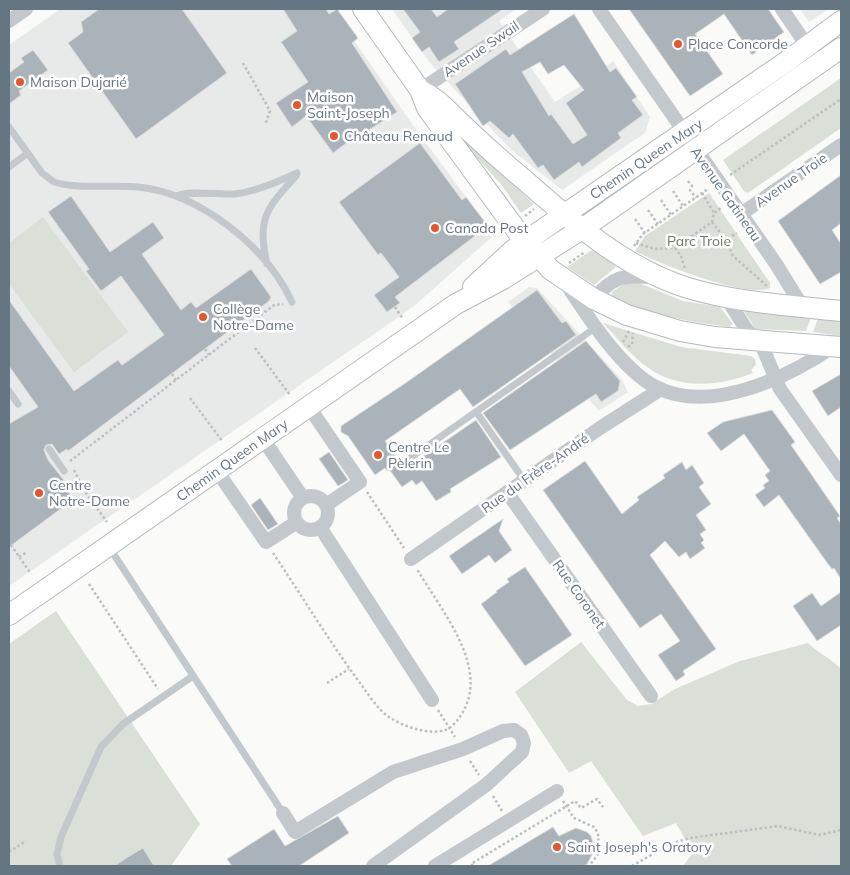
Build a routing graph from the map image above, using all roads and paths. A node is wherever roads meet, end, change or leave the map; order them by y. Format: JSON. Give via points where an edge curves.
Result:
{"nodes":[{"id":1,"x":26,"y":9,"type":"edge"},
{"id":2,"x":363,"y":9,"type":"edge"},
{"id":3,"x":543,"y":9,"type":"edge"},
{"id":4,"x":598,"y":9,"type":"edge"},
{"id":5,"x":782,"y":9,"type":"edge"},
{"id":6,"x":841,"y":20,"type":"edge"},
{"id":7,"x":9,"y":21,"type":"edge"},
{"id":8,"x":807,"y":45,"type":"junction"},
{"id":9,"x":841,"y":48,"type":"edge"},
{"id":10,"x":243,"y":63,"type":"dead end"},
{"id":11,"x":819,"y":64,"type":"junction"},
{"id":12,"x":420,"y":90,"type":"junction"},
{"id":13,"x":841,"y":99,"type":"edge"},
{"id":14,"x":265,"y":125,"type":"dead end"},
{"id":15,"x":9,"y":127,"type":"edge"},
{"id":16,"x":684,"y":133,"type":"junction"},
{"id":17,"x":841,"y":145,"type":"edge"},
{"id":18,"x":696,"y":150,"type":"junction"},
{"id":19,"x":28,"y":153,"type":"junction"},
{"id":20,"x":9,"y":167,"type":"edge"},
{"id":21,"x":730,"y":175,"type":"dead end"},
{"id":22,"x":688,"y":181,"type":"dead end"},
{"id":23,"x":708,"y":189,"type":"dead end"},
{"id":24,"x":673,"y":192,"type":"dead end"},
{"id":25,"x":702,"y":193,"type":"junction"},
{"id":26,"x":177,"y":196,"type":"junction"},
{"id":27,"x":696,"y":198,"type":"junction"},
{"id":28,"x":661,"y":200,"type":"dead end"},
{"id":29,"x":683,"y":206,"type":"junction"},
{"id":30,"x":537,"y":207,"type":"dead end"},
{"id":31,"x":721,"y":208,"type":"dead end"},
{"id":32,"x":648,"y":210,"type":"dead end"},
{"id":33,"x":714,"y":213,"type":"junction"},
{"id":34,"x":741,"y":214,"type":"junction"},
{"id":35,"x":564,"y":215,"type":"junction"},
{"id":36,"x":671,"y":215,"type":"junction"},
{"id":37,"x":523,"y":217,"type":"dead end"},
{"id":38,"x":635,"y":219,"type":"dead end"},
{"id":39,"x":712,"y":222,"type":"junction"},
{"id":40,"x":658,"y":224,"type":"junction"},
{"id":41,"x":582,"y":229,"type":"junction"},
{"id":42,"x":738,"y":232,"type":"dead end"},
{"id":43,"x":645,"y":233,"type":"junction"},
{"id":44,"x":726,"y":240,"type":"junction"},
{"id":45,"x":636,"y":243,"type":"junction"},
{"id":46,"x":675,"y":248,"type":"junction"},
{"id":47,"x":531,"y":250,"type":"junction"},
{"id":48,"x":586,"y":251,"type":"dead end"},
{"id":49,"x":631,"y":252,"type":"dead end"},
{"id":50,"x":267,"y":265,"type":"junction"},
{"id":51,"x":566,"y":273,"type":"junction"},
{"id":52,"x":686,"y":273,"type":"dead end"},
{"id":53,"x":663,"y":278,"type":"junction"},
{"id":54,"x":770,"y":288,"type":"dead end"},
{"id":55,"x":726,"y":297,"type":"junction"},
{"id":56,"x":594,"y":300,"type":"junction"},
{"id":57,"x":289,"y":303,"type":"joint"},
{"id":58,"x":802,"y":306,"type":"junction"},
{"id":59,"x":395,"y":307,"type":"dead end"},
{"id":60,"x":841,"y":311,"type":"edge"},
{"id":61,"x":403,"y":319,"type":"dead end"},
{"id":62,"x":237,"y":324,"type":"dead end"},
{"id":63,"x":595,"y":328,"type":"junction"},
{"id":64,"x":241,"y":330,"type":"junction"},
{"id":65,"x":760,"y":341,"type":"junction"},
{"id":66,"x":623,"y":343,"type":"joint"},
{"id":67,"x":838,"y":346,"type":"edge"},
{"id":68,"x":255,"y":348,"type":"dead end"},
{"id":69,"x":205,"y":349,"type":"dead end"},
{"id":70,"x":209,"y":355,"type":"junction"},
{"id":71,"x":172,"y":374,"type":"dead end"},
{"id":72,"x":775,"y":378,"type":"junction"},
{"id":73,"x":176,"y":380,"type":"junction"},
{"id":74,"x":661,"y":389,"type":"junction"},
{"id":75,"x":9,"y":391,"type":"edge"},
{"id":76,"x":290,"y":395,"type":"dead end"},
{"id":77,"x":190,"y":398,"type":"dead end"},
{"id":78,"x":18,"y":404,"type":"dead end"},
{"id":79,"x":309,"y":407,"type":"junction"},
{"id":80,"x":477,"y":413,"type":"junction"},
{"id":81,"x":263,"y":439,"type":"junction"},
{"id":82,"x":223,"y":442,"type":"dead end"},
{"id":83,"x":49,"y":449,"type":"dead end"},
{"id":84,"x":406,"y":461,"type":"dead end"},
{"id":85,"x":64,"y":471,"type":"dead end"},
{"id":86,"x":217,"y":471,"type":"junction"},
{"id":87,"x":841,"y":475,"type":"edge"},
{"id":88,"x":524,"y":480,"type":"junction"},
{"id":89,"x":360,"y":482,"type":"junction"},
{"id":90,"x":507,"y":492,"type":"junction"},
{"id":91,"x":302,"y":498,"type":"junction"},
{"id":92,"x":326,"y":505,"type":"junction"},
{"id":93,"x":107,"y":522,"type":"dead end"},
{"id":94,"x":297,"y":522,"type":"junction"},
{"id":95,"x":320,"y":527,"type":"junction"},
{"id":96,"x":11,"y":545,"type":"dead end"},
{"id":97,"x":108,"y":546,"type":"junction"},
{"id":98,"x":27,"y":552,"type":"dead end"},
{"id":99,"x":19,"y":557,"type":"junction"},
{"id":100,"x":411,"y":559,"type":"joint"},
{"id":101,"x":32,"y":574,"type":"dead end"},
{"id":102,"x":89,"y":584,"type":"dead end"},
{"id":103,"x":9,"y":616,"type":"edge"},
{"id":104,"x":350,"y":669,"type":"dead end"},
{"id":105,"x":193,"y":676,"type":"junction"},
{"id":106,"x":327,"y":683,"type":"dead end"},
{"id":107,"x":163,"y":696,"type":"junction"},
{"id":108,"x":651,"y":696,"type":"dead end"},
{"id":109,"x":432,"y":700,"type":"dead end"},
{"id":110,"x":472,"y":764,"type":"dead end"},
{"id":111,"x":481,"y":778,"type":"dead end"},
{"id":112,"x":558,"y":791,"type":"joint"},
{"id":113,"x":492,"y":794,"type":"dead end"},
{"id":114,"x":567,"y":806,"type":"junction"},
{"id":115,"x":603,"y":807,"type":"dead end"},
{"id":116,"x":282,"y":813,"type":"joint"},
{"id":117,"x":505,"y":814,"type":"dead end"},
{"id":118,"x":841,"y":830,"type":"edge"},
{"id":119,"x":26,"y":841,"type":"dead end"},
{"id":120,"x":9,"y":852,"type":"edge"},
{"id":121,"x":471,"y":863,"type":"edge"},
{"id":122,"x":377,"y":865,"type":"edge"},
{"id":123,"x":586,"y":865,"type":"edge"},
{"id":124,"x":60,"y":866,"type":"edge"},
{"id":125,"x":435,"y":866,"type":"edge"},
{"id":126,"x":632,"y":866,"type":"edge"}],
"edges":[{"from":1,"to":7,"type":"street"},
{"from":2,"to":12,"type":"street"},
{"from":3,"to":12,"type":"street","name":"Avenue Swail"},
{"from":4,"to":16,"type":"street","name":"Avenue Gatineau"},
{"from":5,"to":8,"type":"street"},
{"from":6,"to":8,"type":"street","name":"Chemin Queen Mary"},
{"from":8,"to":11,"type":"street"},
{"from":8,"to":16,"type":"street","name":"Chemin Queen Mary"},
{"from":9,"to":11,"type":"street","name":"Chemin Queen Mary"},
{"from":10,"to":14,"type":"path","via":[[270,112]]},
{"from":11,"to":18,"type":"street","name":"Chemin Queen Mary"},
{"from":12,"to":35,"type":"street","via":[[436,98]]},
{"from":12,"to":47,"type":"street","via":[[427,108]]},
{"from":13,"to":21,"type":"path"},
{"from":15,"to":19,"type":"lane"},
{"from":16,"to":18,"type":"street","name":"Avenue Gatineau"},
{"from":16,"to":35,"type":"street","name":"Chemin Queen Mary"},
{"from":17,"to":34,"type":"street","name":"Avenue Troie"},
{"from":18,"to":34,"type":"street","name":"Avenue Gatineau"},
{"from":18,"to":41,"type":"street","name":"Chemin Queen Mary"},
{"from":19,"to":20,"type":"lane"},
{"from":19,"to":26,"type":"lane","via":[[42,173],[56,183],[138,187]]},
{"from":22,"to":27,"type":"path"},
{"from":23,"to":25,"type":"path"},
{"from":24,"to":29,"type":"path"},
{"from":25,"to":27,"type":"path"},
{"from":25,"to":33,"type":"path"},
{"from":26,"to":50,"type":"lane","via":[[228,226]]},
{"from":26,"to":50,"type":"lane","via":[[250,191],[297,174],[266,213],[262,237]]},
{"from":27,"to":29,"type":"path"},
{"from":28,"to":36,"type":"path"},
{"from":29,"to":36,"type":"path"},
{"from":30,"to":37,"type":"path"},
{"from":31,"to":33,"type":"path"},
{"from":32,"to":40,"type":"path"},
{"from":33,"to":39,"type":"path"},
{"from":34,"to":58,"type":"street","name":"Avenue Gatineau"},
{"from":35,"to":41,"type":"street"},
{"from":35,"to":47,"type":"street","name":"Chemin Queen Mary"},
{"from":36,"to":40,"type":"path"},
{"from":38,"to":43,"type":"path"},
{"from":39,"to":44,"type":"path"},
{"from":39,"to":46,"type":"path"},
{"from":40,"to":43,"type":"path"},
{"from":41,"to":47,"type":"street","name":"Chemin Queen Mary"},
{"from":41,"to":53,"type":"street","via":[[617,254]]},
{"from":42,"to":44,"type":"path"},
{"from":43,"to":45,"type":"path"},
{"from":44,"to":54,"type":"path","via":[[733,256]]},
{"from":45,"to":46,"type":"path","via":[[654,249]]},
{"from":45,"to":49,"type":"path"},
{"from":46,"to":52,"type":"path"},
{"from":47,"to":51,"type":"street"},
{"from":47,"to":79,"type":"street","name":"Chemin Queen Mary"},
{"from":48,"to":51,"type":"path"},
{"from":50,"to":57,"type":"lane"},
{"from":51,"to":56,"type":"street"},
{"from":51,"to":63,"type":"street"},
{"from":53,"to":55,"type":"street","via":[[687,288]]},
{"from":53,"to":56,"type":"street","via":[[624,276],[605,286]]},
{"from":55,"to":58,"type":"street"},
{"from":55,"to":65,"type":"street","via":[[746,329]]},
{"from":56,"to":65,"type":"street","via":[[627,315],[680,331]]},
{"from":57,"to":64,"type":"path","via":[[274,305]]},
{"from":58,"to":60,"type":"street"},
{"from":59,"to":61,"type":"path"},
{"from":62,"to":64,"type":"path"},
{"from":63,"to":74,"type":"street","via":[[635,371]]},
{"from":63,"to":80,"type":"lane"},
{"from":64,"to":70,"type":"path"},
{"from":65,"to":67,"type":"street"},
{"from":65,"to":72,"type":"street"},
{"from":66,"to":66,"type":"path","via":[[631,331],[632,344],[628,348]]},
{"from":67,"to":72,"type":"street"},
{"from":68,"to":76,"type":"path"},
{"from":69,"to":70,"type":"path"},
{"from":70,"to":73,"type":"path"},
{"from":71,"to":73,"type":"path"},
{"from":72,"to":74,"type":"street","via":[[738,392],[715,396],[684,395]]},
{"from":72,"to":87,"type":"street"},
{"from":73,"to":93,"type":"path","via":[[69,460],[84,490]]},
{"from":74,"to":88,"type":"street","name":"Rue du Frère-André"},
{"from":75,"to":78,"type":"lane"},
{"from":77,"to":82,"type":"path"},
{"from":79,"to":81,"type":"street","name":"Chemin Queen Mary"},
{"from":79,"to":89,"type":"street"},
{"from":80,"to":84,"type":"lane"},
{"from":80,"to":88,"type":"lane"},
{"from":81,"to":86,"type":"street","name":"Chemin Queen Mary"},
{"from":81,"to":91,"type":"street"},
{"from":83,"to":85,"type":"lane"},
{"from":86,"to":94,"type":"street","via":[[266,542]]},
{"from":86,"to":97,"type":"street","name":"Chemin Queen Mary"},
{"from":88,"to":90,"type":"street","name":"Rue du Frère-André"},
{"from":89,"to":92,"type":"street"},
{"from":89,"to":100,"type":"path"},
{"from":90,"to":100,"type":"street","name":"Rue du Frère-André"},
{"from":90,"to":108,"type":"street","name":"Rue Coronet"},
{"from":91,"to":92,"type":"street","via":[[313,496]]},
{"from":91,"to":94,"type":"street","via":[[294,512]]},
{"from":92,"to":95,"type":"street","via":[[328,514]]},
{"from":94,"to":95,"type":"street","via":[[305,529]]},
{"from":95,"to":109,"type":"street"},
{"from":96,"to":99,"type":"path"},
{"from":97,"to":103,"type":"street","name":"Chemin Queen Mary"},
{"from":97,"to":105,"type":"lane"},
{"from":98,"to":99,"type":"path"},
{"from":99,"to":101,"type":"path"},
{"from":102,"to":107,"type":"path"},
{"from":104,"to":106,"type":"path"},
{"from":105,"to":107,"type":"lane"},
{"from":105,"to":116,"type":"lane"},
{"from":107,"to":124,"type":"lane","via":[[122,724],[98,752],[61,837],[57,854]]},
{"from":110,"to":111,"type":"path"},
{"from":112,"to":114,"type":"path"},
{"from":112,"to":125,"type":"street"},
{"from":113,"to":117,"type":"path"},
{"from":114,"to":115,"type":"path","via":[[575,802],[581,808],[597,799]]},
{"from":114,"to":121,"type":"path"},
{"from":114,"to":123,"type":"path","via":[[578,821],[594,827],[598,833],[599,853]]},
{"from":116,"to":122,"type":"street","via":[[295,832],[393,772],[463,749],[503,731],[514,730],[521,735],[524,743],[522,752],[486,785]]},
{"from":118,"to":126,"type":"path","via":[[820,835],[778,826],[690,838],[670,844]]},
{"from":119,"to":120,"type":"path"}]}
